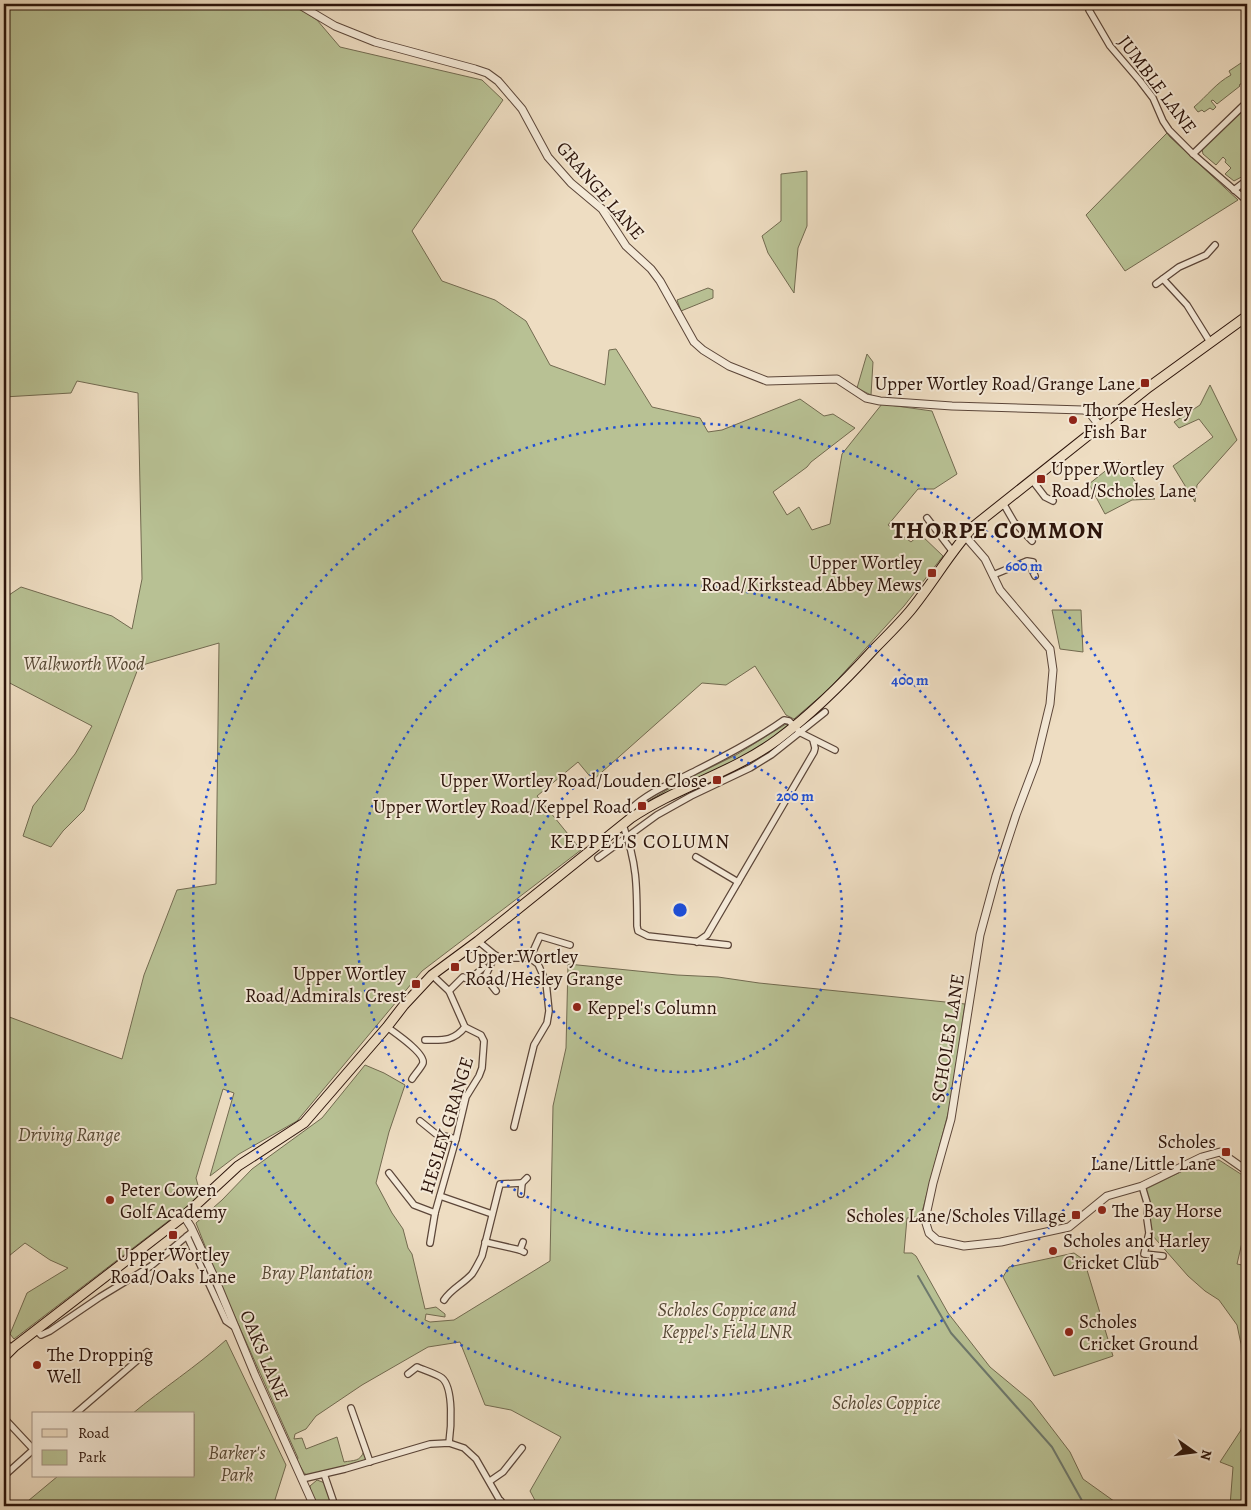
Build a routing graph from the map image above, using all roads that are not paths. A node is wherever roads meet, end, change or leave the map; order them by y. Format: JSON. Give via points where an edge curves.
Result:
{"nodes":[{"id":1,"x":298,"y":4,"type":"edge"},
{"id":2,"x":1089,"y":4,"type":"edge"},
{"id":3,"x":1247,"y":102,"type":"edge"},
{"id":4,"x":1193,"y":154,"type":"junction"},
{"id":5,"x":1247,"y":180,"type":"edge"},
{"id":6,"x":1234,"y":190,"type":"junction"},
{"id":7,"x":1247,"y":201,"type":"edge"},
{"id":8,"x":1214,"y":245,"type":"dead end"},
{"id":9,"x":1163,"y":280,"type":"junction"},
{"id":10,"x":1156,"y":284,"type":"dead end"},
{"id":11,"x":1247,"y":316,"type":"edge"},
{"id":12,"x":1210,"y":342,"type":"junction"},
{"id":13,"x":1100,"y":425,"type":"junction"},
{"id":14,"x":1032,"y":480,"type":"junction"},
{"id":15,"x":1053,"y":502,"type":"dead end"},
{"id":16,"x":1003,"y":503,"type":"junction"},
{"id":17,"x":927,"y":518,"type":"dead end"},
{"id":18,"x":965,"y":536,"type":"junction"},
{"id":19,"x":1032,"y":541,"type":"dead end"},
{"id":20,"x":953,"y":552,"type":"junction"},
{"id":21,"x":993,"y":575,"type":"junction"},
{"id":22,"x":1035,"y":576,"type":"dead end"},
{"id":23,"x":826,"y":712,"type":"dead end"},
{"id":24,"x":797,"y":730,"type":"junction"},
{"id":25,"x":813,"y":740,"type":"junction"},
{"id":26,"x":835,"y":750,"type":"dead end"},
{"id":27,"x":631,"y":818,"type":"junction"},
{"id":28,"x":623,"y":825,"type":"junction"},
{"id":29,"x":627,"y":836,"type":"junction"},
{"id":30,"x":598,"y":858,"type":"dead end"},
{"id":31,"x":696,"y":858,"type":"dead end"},
{"id":32,"x":738,"y":882,"type":"junction"},
{"id":33,"x":478,"y":941,"type":"junction"},
{"id":34,"x":697,"y":942,"type":"junction"},
{"id":35,"x":570,"y":945,"type":"dead end"},
{"id":36,"x":728,"y":945,"type":"dead end"},
{"id":37,"x":495,"y":956,"type":"junction"},
{"id":38,"x":530,"y":958,"type":"junction"},
{"id":39,"x":484,"y":967,"type":"dead end"},
{"id":40,"x":432,"y":975,"type":"junction"},
{"id":41,"x":449,"y":991,"type":"junction"},
{"id":42,"x":496,"y":991,"type":"dead end"},
{"id":43,"x":388,"y":1027,"type":"junction"},
{"id":44,"x":465,"y":1027,"type":"junction"},
{"id":45,"x":425,"y":1040,"type":"dead end"},
{"id":46,"x":412,"y":1079,"type":"dead end"},
{"id":47,"x":420,"y":1121,"type":"dead end"},
{"id":48,"x":514,"y":1127,"type":"dead end"},
{"id":49,"x":456,"y":1139,"type":"junction"},
{"id":50,"x":1247,"y":1171,"type":"edge"},
{"id":51,"x":389,"y":1173,"type":"dead end"},
{"id":52,"x":527,"y":1178,"type":"dead end"},
{"id":53,"x":522,"y":1183,"type":"junction"},
{"id":54,"x":1142,"y":1186,"type":"junction"},
{"id":55,"x":521,"y":1194,"type":"dead end"},
{"id":56,"x":440,"y":1196,"type":"junction"},
{"id":57,"x":435,"y":1213,"type":"junction"},
{"id":58,"x":492,"y":1214,"type":"junction"},
{"id":59,"x":184,"y":1216,"type":"junction"},
{"id":60,"x":190,"y":1233,"type":"junction"},
{"id":61,"x":485,"y":1242,"type":"junction"},
{"id":62,"x":523,"y":1242,"type":"dead end"},
{"id":63,"x":430,"y":1244,"type":"dead end"},
{"id":64,"x":1163,"y":1256,"type":"dead end"},
{"id":65,"x":444,"y":1300,"type":"dead end"},
{"id":66,"x":36,"y":1330,"type":"junction"},
{"id":67,"x":4,"y":1341,"type":"edge"},
{"id":68,"x":12,"y":1349,"type":"junction"},
{"id":69,"x":147,"y":1352,"type":"dead end"},
{"id":70,"x":4,"y":1357,"type":"edge"},
{"id":71,"x":408,"y":1374,"type":"dead end"},
{"id":72,"x":351,"y":1408,"type":"dead end"},
{"id":73,"x":77,"y":1412,"type":"edge"},
{"id":74,"x":4,"y":1418,"type":"edge"},
{"id":75,"x":449,"y":1443,"type":"junction"},
{"id":76,"x":32,"y":1448,"type":"edge"},
{"id":77,"x":522,"y":1448,"type":"dead end"},
{"id":78,"x":32,"y":1450,"type":"edge"},
{"id":79,"x":370,"y":1462,"type":"junction"},
{"id":80,"x":324,"y":1474,"type":"junction"},
{"id":81,"x":4,"y":1476,"type":"edge"},
{"id":82,"x":302,"y":1479,"type":"junction"},
{"id":83,"x":490,"y":1481,"type":"junction"},
{"id":84,"x":502,"y":1504,"type":"edge"},
{"id":85,"x":314,"y":1506,"type":"edge"},
{"id":86,"x":335,"y":1506,"type":"edge"},
{"id":87,"x":428,"y":1506,"type":"edge"},
{"id":88,"x":442,"y":1506,"type":"edge"},
{"id":89,"x":494,"y":1506,"type":"edge"}],
"edges":[{"from":1,"to":13,"type":"street","name":"GRANGE LANE","via":[[335,26],[376,42],[475,69],[498,80],[522,109],[548,156],[571,183],[602,209],[626,246],[660,281],[694,342],[729,366],[767,381],[838,379],[866,398],[880,401],[1083,410]]},
{"from":2,"to":4,"type":"street","name":"JUMBLE LANE","via":[[1089,10],[1110,46],[1149,92],[1169,130]]},
{"from":3,"to":4,"type":"street"},
{"from":4,"to":6,"type":"street","name":"JUMBLE LANE"},
{"from":5,"to":6,"type":"street"},
{"from":6,"to":7,"type":"street","name":"JUMBLE LANE"},
{"from":8,"to":9,"type":"street","via":[[1206,255],[1179,267]]},
{"from":9,"to":10,"type":"street"},
{"from":9,"to":12,"type":"street","via":[[1187,304]]},
{"from":11,"to":12,"type":"main road"},
{"from":12,"to":13,"type":"main road"},
{"from":13,"to":14,"type":"main road"},
{"from":14,"to":15,"type":"street"},
{"from":14,"to":16,"type":"main road"},
{"from":16,"to":18,"type":"main road"},
{"from":16,"to":19,"type":"street","via":[[1014,522]]},
{"from":17,"to":20,"type":"street"},
{"from":18,"to":20,"type":"main road"},
{"from":18,"to":21,"type":"street","name":"SCHOLES LANE","via":[[985,559]]},
{"from":20,"to":24,"type":"main road","via":[[909,612]]},
{"from":21,"to":22,"type":"street","via":[[1027,561],[1033,562],[1031,568]]},
{"from":21,"to":54,"type":"street","name":"SCHOLES LANE","via":[[1000,590],[1050,649],[1053,670],[1050,704],[1036,762],[996,876],[980,935],[951,1118],[925,1220],[929,1233],[937,1240],[956,1246],[980,1245],[1068,1226],[1103,1198]]},
{"from":23,"to":24,"type":"street"},
{"from":24,"to":25,"type":"street"},
{"from":24,"to":27,"type":"main road","via":[[744,762]]},
{"from":24,"to":27,"type":"street","via":[[784,720],[746,746],[635,805],[630,810]]},
{"from":24,"to":29,"type":"street","via":[[750,768],[691,796]]},
{"from":25,"to":26,"type":"street"},
{"from":25,"to":32,"type":"street","via":[[814,752]]},
{"from":27,"to":28,"type":"main road"},
{"from":28,"to":29,"type":"street"},
{"from":28,"to":33,"type":"main road"},
{"from":29,"to":30,"type":"street"},
{"from":29,"to":34,"type":"street","via":[[636,872],[638,931],[648,936]]},
{"from":31,"to":32,"type":"street"},
{"from":32,"to":34,"type":"street","via":[[707,935]]},
{"from":33,"to":37,"type":"street"},
{"from":33,"to":40,"type":"main road"},
{"from":34,"to":36,"type":"street"},
{"from":35,"to":38,"type":"street","via":[[540,936]]},
{"from":37,"to":38,"type":"street"},
{"from":37,"to":42,"type":"street","via":[[485,977]]},
{"from":38,"to":48,"type":"street","via":[[542,972],[549,1011],[534,1045]]},
{"from":39,"to":41,"type":"street","via":[[469,980],[463,977]]},
{"from":40,"to":41,"type":"street","name":"HESLEY GRANGE"},
{"from":40,"to":43,"type":"main road"},
{"from":41,"to":44,"type":"street","name":"HESLEY GRANGE"},
{"from":43,"to":46,"type":"street","via":[[423,1058]]},
{"from":43,"to":59,"type":"main road","via":[[304,1123],[238,1166]]},
{"from":44,"to":45,"type":"street","via":[[451,1038]]},
{"from":44,"to":49,"type":"street","name":"HESLEY GRANGE","via":[[483,1038],[483,1054],[479,1076],[466,1097]]},
{"from":47,"to":49,"type":"street","via":[[436,1134]]},
{"from":49,"to":56,"type":"street","name":"HESLEY GRANGE"},
{"from":50,"to":54,"type":"street","name":"SCHOLES LANE","via":[[1220,1152],[1202,1157]]},
{"from":51,"to":57,"type":"street","via":[[414,1205]]},
{"from":52,"to":53,"type":"street"},
{"from":53,"to":55,"type":"street"},
{"from":53,"to":58,"type":"street","via":[[497,1183]]},
{"from":54,"to":64,"type":"street","via":[[1148,1206],[1144,1254]]},
{"from":56,"to":57,"type":"street","name":"HESLEY GRANGE"},
{"from":56,"to":58,"type":"street"},
{"from":57,"to":63,"type":"street","name":"HESLEY GRANGE"},
{"from":58,"to":61,"type":"street"},
{"from":59,"to":60,"type":"street","name":"OAKS LANE"},
{"from":59,"to":66,"type":"main road"},
{"from":60,"to":66,"type":"street","via":[[151,1266],[50,1331],[41,1335]]},
{"from":60,"to":82,"type":"street","name":"OAKS LANE","via":[[236,1328]]},
{"from":61,"to":62,"type":"street","via":[[522,1251]]},
{"from":61,"to":65,"type":"street","via":[[478,1266]]},
{"from":66,"to":68,"type":"main road"},
{"from":67,"to":68,"type":"street"},
{"from":68,"to":70,"type":"main road"},
{"from":69,"to":73,"type":"street"},
{"from":71,"to":75,"type":"street","via":[[418,1367],[442,1378],[447,1387],[452,1418]]},
{"from":72,"to":79,"type":"street"},
{"from":74,"to":76,"type":"street"},
{"from":75,"to":79,"type":"street","via":[[430,1444]]},
{"from":75,"to":83,"type":"street","via":[[473,1455]]},
{"from":77,"to":83,"type":"street","via":[[503,1472]]},
{"from":78,"to":81,"type":"street"},
{"from":79,"to":80,"type":"street"},
{"from":80,"to":82,"type":"street"},
{"from":80,"to":86,"type":"street"},
{"from":82,"to":85,"type":"street","name":"OAKS LANE"},
{"from":83,"to":84,"type":"street"},
{"from":84,"to":89,"type":"street"},
{"from":87,"to":88,"type":"street"}]}
